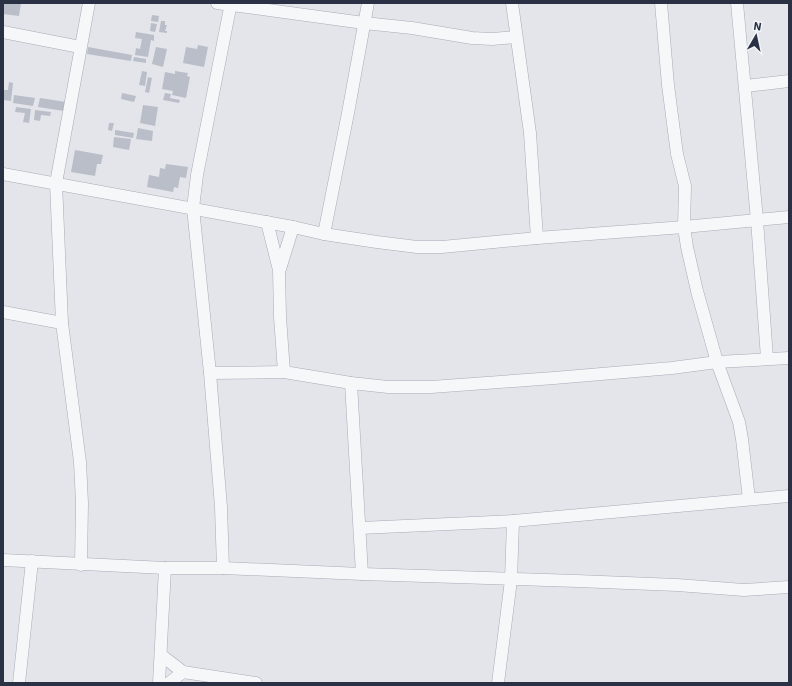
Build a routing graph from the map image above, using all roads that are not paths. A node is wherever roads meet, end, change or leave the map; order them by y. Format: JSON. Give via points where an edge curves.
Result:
{"nodes":[{"id":1,"x":89,"y":3,"type":"edge"},
{"id":2,"x":217,"y":3,"type":"edge"},
{"id":3,"x":368,"y":3,"type":"edge"},
{"id":4,"x":512,"y":3,"type":"edge"},
{"id":5,"x":661,"y":3,"type":"edge"},
{"id":6,"x":737,"y":3,"type":"edge"},
{"id":7,"x":231,"y":4,"type":"edge"},
{"id":8,"x":364,"y":23,"type":"junction"},
{"id":9,"x":3,"y":32,"type":"edge"},
{"id":10,"x":516,"y":37,"type":"junction"},
{"id":11,"x":80,"y":46,"type":"junction"},
{"id":12,"x":789,"y":81,"type":"edge"},
{"id":13,"x":746,"y":86,"type":"junction"},
{"id":14,"x":3,"y":174,"type":"edge"},
{"id":15,"x":56,"y":183,"type":"junction"},
{"id":16,"x":193,"y":208,"type":"junction"},
{"id":17,"x":789,"y":217,"type":"edge"},
{"id":18,"x":757,"y":220,"type":"junction"},
{"id":19,"x":267,"y":222,"type":"junction"},
{"id":20,"x":293,"y":227,"type":"junction"},
{"id":21,"x":684,"y":228,"type":"junction"},
{"id":22,"x":324,"y":234,"type":"junction"},
{"id":23,"x":536,"y":238,"type":"junction"},
{"id":24,"x":279,"y":270,"type":"junction"},
{"id":25,"x":3,"y":312,"type":"edge"},
{"id":26,"x":62,"y":323,"type":"junction"},
{"id":27,"x":767,"y":358,"type":"junction"},
{"id":28,"x":789,"y":358,"type":"edge"},
{"id":29,"x":717,"y":362,"type":"junction"},
{"id":30,"x":284,"y":372,"type":"junction"},
{"id":31,"x":210,"y":373,"type":"junction"},
{"id":32,"x":351,"y":383,"type":"junction"},
{"id":33,"x":789,"y":496,"type":"edge"},
{"id":34,"x":749,"y":499,"type":"junction"},
{"id":35,"x":513,"y":520,"type":"junction"},
{"id":36,"x":360,"y":528,"type":"junction"},
{"id":37,"x":3,"y":560,"type":"edge"},
{"id":38,"x":32,"y":561,"type":"junction"},
{"id":39,"x":81,"y":565,"type":"junction"},
{"id":40,"x":165,"y":568,"type":"junction"},
{"id":41,"x":223,"y":568,"type":"junction"},
{"id":42,"x":362,"y":574,"type":"junction"},
{"id":43,"x":511,"y":580,"type":"junction"},
{"id":44,"x":789,"y":587,"type":"edge"},
{"id":45,"x":161,"y":655,"type":"junction"},
{"id":46,"x":183,"y":672,"type":"junction"},
{"id":47,"x":19,"y":683,"type":"edge"},
{"id":48,"x":159,"y":683,"type":"edge"},
{"id":49,"x":169,"y":683,"type":"edge"},
{"id":50,"x":256,"y":683,"type":"edge"},
{"id":51,"x":498,"y":683,"type":"edge"}],
"edges":[{"from":1,"to":11,"type":"street"},
{"from":2,"to":7,"type":"street"},
{"from":3,"to":8,"type":"street"},
{"from":4,"to":10,"type":"street"},
{"from":5,"to":21,"type":"street","via":[[677,154],[685,186]]},
{"from":6,"to":13,"type":"street"},
{"from":7,"to":8,"type":"street"},
{"from":7,"to":16,"type":"street","via":[[198,168]]},
{"from":8,"to":10,"type":"street","via":[[472,38]]},
{"from":8,"to":22,"type":"street"},
{"from":9,"to":11,"type":"street"},
{"from":10,"to":23,"type":"street","via":[[530,133]]},
{"from":11,"to":15,"type":"street"},
{"from":12,"to":13,"type":"street"},
{"from":13,"to":18,"type":"street"},
{"from":14,"to":15,"type":"street"},
{"from":15,"to":16,"type":"street"},
{"from":15,"to":26,"type":"street"},
{"from":16,"to":19,"type":"street"},
{"from":16,"to":31,"type":"street"},
{"from":17,"to":18,"type":"street"},
{"from":18,"to":21,"type":"street"},
{"from":18,"to":27,"type":"street"},
{"from":19,"to":20,"type":"street"},
{"from":19,"to":24,"type":"street"},
{"from":20,"to":22,"type":"street"},
{"from":20,"to":24,"type":"street"},
{"from":21,"to":23,"type":"street"},
{"from":21,"to":29,"type":"street","via":[[697,291]]},
{"from":22,"to":23,"type":"street","via":[[417,247]]},
{"from":24,"to":30,"type":"street"},
{"from":25,"to":26,"type":"street"},
{"from":26,"to":39,"type":"street","via":[[80,462]]},
{"from":27,"to":28,"type":"street"},
{"from":27,"to":29,"type":"street"},
{"from":29,"to":32,"type":"street","via":[[672,368],[431,387],[388,387]]},
{"from":29,"to":34,"type":"street","via":[[739,422]]},
{"from":30,"to":31,"type":"street"},
{"from":30,"to":32,"type":"street"},
{"from":31,"to":41,"type":"street","via":[[221,507]]},
{"from":32,"to":36,"type":"street"},
{"from":33,"to":34,"type":"street"},
{"from":34,"to":35,"type":"street"},
{"from":35,"to":36,"type":"street"},
{"from":35,"to":43,"type":"street"},
{"from":36,"to":42,"type":"street"},
{"from":37,"to":38,"type":"street"},
{"from":38,"to":39,"type":"street"},
{"from":38,"to":47,"type":"street"},
{"from":39,"to":40,"type":"street"},
{"from":40,"to":41,"type":"street"},
{"from":40,"to":45,"type":"street"},
{"from":41,"to":42,"type":"street"},
{"from":42,"to":43,"type":"street"},
{"from":43,"to":44,"type":"street","via":[[677,585],[744,590]]},
{"from":43,"to":51,"type":"street"},
{"from":45,"to":46,"type":"street"},
{"from":45,"to":48,"type":"street"},
{"from":46,"to":49,"type":"street"},
{"from":46,"to":50,"type":"street"}]}
